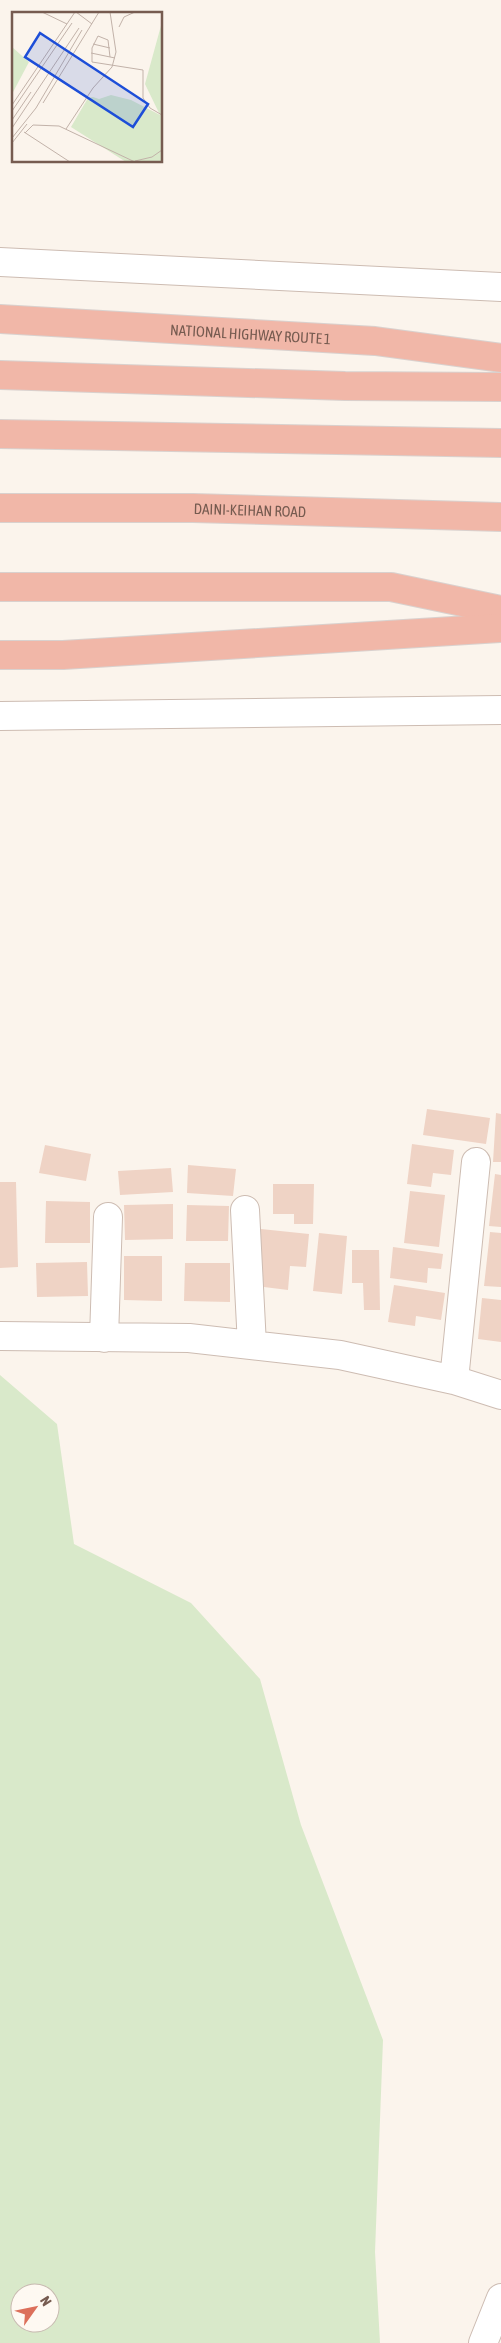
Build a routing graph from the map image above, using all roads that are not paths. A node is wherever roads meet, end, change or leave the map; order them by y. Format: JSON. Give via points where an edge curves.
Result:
{"nodes":[{"id":1,"x":0,"y":262,"type":"edge"},
{"id":2,"x":501,"y":287,"type":"edge"},
{"id":3,"x":0,"y":320,"type":"edge"},
{"id":4,"x":501,"y":358,"type":"edge"},
{"id":5,"x":0,"y":375,"type":"edge"},
{"id":6,"x":501,"y":387,"type":"edge"},
{"id":7,"x":0,"y":434,"type":"edge"},
{"id":8,"x":501,"y":443,"type":"edge"},
{"id":9,"x":0,"y":508,"type":"edge"},
{"id":10,"x":501,"y":517,"type":"edge"},
{"id":11,"x":0,"y":587,"type":"edge"},
{"id":12,"x":501,"y":610,"type":"edge"},
{"id":13,"x":501,"y":628,"type":"edge"},
{"id":14,"x":0,"y":655,"type":"edge"},
{"id":15,"x":501,"y":710,"type":"edge"},
{"id":16,"x":0,"y":716,"type":"edge"},
{"id":17,"x":476,"y":1162,"type":"dead end"},
{"id":18,"x":245,"y":1210,"type":"dead end"},
{"id":19,"x":108,"y":1217,"type":"dead end"},
{"id":20,"x":0,"y":1336,"type":"edge"},
{"id":21,"x":104,"y":1338,"type":"junction"},
{"id":22,"x":252,"y":1345,"type":"junction"},
{"id":23,"x":454,"y":1380,"type":"junction"},
{"id":24,"x":501,"y":1395,"type":"edge"},
{"id":25,"x":501,"y":2298,"type":"edge"},
{"id":26,"x":483,"y":2343,"type":"edge"}],
"edges":[{"from":1,"to":2,"type":"street"},
{"from":3,"to":4,"type":"highway","name":"NATIONAL HIGHWAY ROUTE 1","via":[[375,341]]},
{"from":5,"to":6,"type":"highway","via":[[345,386]]},
{"from":7,"to":8,"type":"highway"},
{"from":9,"to":10,"type":"highway","name":"DAINI-KEIHAN ROAD","via":[[193,508]]},
{"from":11,"to":12,"type":"highway","via":[[391,587]]},
{"from":13,"to":14,"type":"highway","via":[[63,655]]},
{"from":15,"to":16,"type":"street"},
{"from":17,"to":23,"type":"street"},
{"from":18,"to":22,"type":"street"},
{"from":19,"to":21,"type":"street"},
{"from":20,"to":21,"type":"street"},
{"from":21,"to":22,"type":"street","via":[[190,1338]]},
{"from":22,"to":23,"type":"street","via":[[340,1355]]},
{"from":23,"to":24,"type":"street"},
{"from":25,"to":26,"type":"street"}]}
